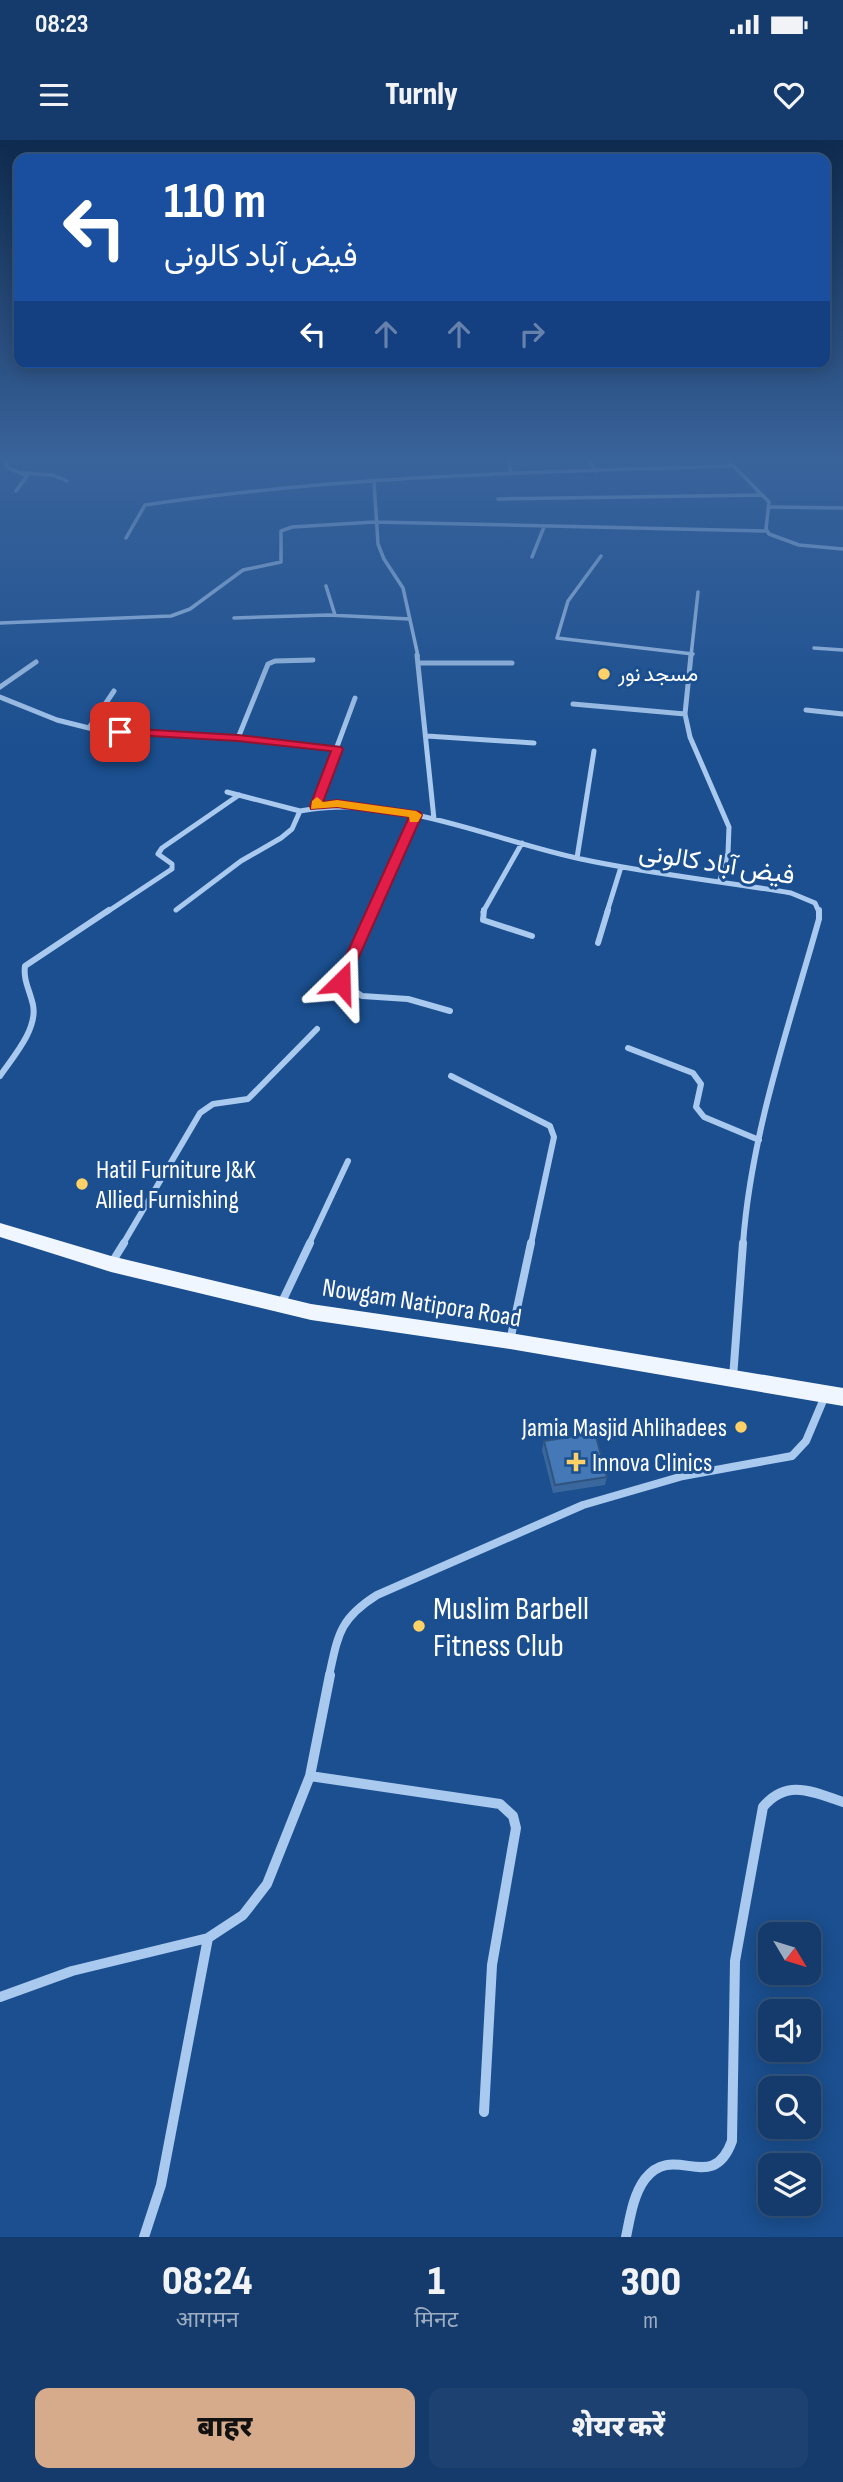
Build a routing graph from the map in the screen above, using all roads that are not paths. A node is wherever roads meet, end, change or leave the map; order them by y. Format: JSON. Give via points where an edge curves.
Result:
{"nodes":[{"id":1,"x":281,"y":557,"type":"edge"},
{"id":2,"x":384,"y":557,"type":"edge"},
{"id":3,"x":600,"y":557,"type":"edge"},
{"id":4,"x":326,"y":586,"type":"dead end"},
{"id":5,"x":698,"y":592,"type":"dead end"},
{"id":6,"x":335,"y":615,"type":"junction"},
{"id":7,"x":234,"y":618,"type":"dead end"},
{"id":8,"x":411,"y":619,"type":"junction"},
{"id":9,"x":0,"y":623,"type":"edge"},
{"id":10,"x":814,"y":648,"type":"dead end"},
{"id":11,"x":843,"y":650,"type":"edge"},
{"id":12,"x":693,"y":654,"type":"junction"},
{"id":13,"x":313,"y":660,"type":"dead end"},
{"id":14,"x":36,"y":662,"type":"dead end"},
{"id":15,"x":419,"y":663,"type":"junction"},
{"id":16,"x":512,"y":663,"type":"dead end"},
{"id":17,"x":0,"y":687,"type":"edge"},
{"id":18,"x":114,"y":691,"type":"dead end"},
{"id":19,"x":355,"y":698,"type":"dead end"},
{"id":20,"x":1,"y":699,"type":"edge"},
{"id":21,"x":573,"y":704,"type":"dead end"},
{"id":22,"x":806,"y":710,"type":"dead end"},
{"id":23,"x":843,"y":714,"type":"edge"},
{"id":24,"x":685,"y":715,"type":"junction"},
{"id":25,"x":89,"y":728,"type":"junction"},
{"id":26,"x":426,"y":736,"type":"junction"},
{"id":27,"x":238,"y":738,"type":"junction"},
{"id":28,"x":534,"y":743,"type":"dead end"},
{"id":29,"x":337,"y":749,"type":"junction"},
{"id":30,"x":594,"y":751,"type":"dead end"},
{"id":31,"x":227,"y":792,"type":"dead end"},
{"id":32,"x":239,"y":795,"type":"junction"},
{"id":33,"x":315,"y":806,"type":"junction"},
{"id":34,"x":300,"y":811,"type":"junction"},
{"id":35,"x":416,"y":815,"type":"junction"},
{"id":36,"x":434,"y":819,"type":"junction"},
{"id":37,"x":522,"y":843,"type":"junction"},
{"id":38,"x":577,"y":858,"type":"junction"},
{"id":39,"x":621,"y":867,"type":"junction"},
{"id":40,"x":720,"y":880,"type":"junction"},
{"id":41,"x":176,"y":910,"type":"dead end"},
{"id":42,"x":532,"y":936,"type":"dead end"},
{"id":43,"x":598,"y":943,"type":"dead end"},
{"id":44,"x":450,"y":1011,"type":"dead end"},
{"id":45,"x":317,"y":1029,"type":"dead end"},
{"id":46,"x":628,"y":1048,"type":"dead end"},
{"id":47,"x":0,"y":1076,"type":"edge"},
{"id":48,"x":451,"y":1076,"type":"dead end"},
{"id":49,"x":759,"y":1140,"type":"junction"},
{"id":50,"x":348,"y":1161,"type":"dead end"},
{"id":51,"x":0,"y":1230,"type":"edge"},
{"id":52,"x":111,"y":1264,"type":"junction"},
{"id":53,"x":281,"y":1304,"type":"junction"},
{"id":54,"x":510,"y":1341,"type":"junction"},
{"id":55,"x":733,"y":1380,"type":"junction"},
{"id":56,"x":834,"y":1396,"type":"edge"},
{"id":57,"x":310,"y":1776,"type":"junction"},
{"id":58,"x":843,"y":1802,"type":"edge"},
{"id":59,"x":208,"y":1938,"type":"junction"},
{"id":60,"x":0,"y":1997,"type":"edge"},
{"id":61,"x":484,"y":2112,"type":"dead end"},
{"id":62,"x":144,"y":2237,"type":"edge"},
{"id":63,"x":626,"y":2237,"type":"edge"}],
"edges":[{"from":1,"to":9,"type":"street","via":[[281,562],[243,570],[178,614]]},
{"from":2,"to":8,"type":"street","via":[[401,583]]},
{"from":3,"to":12,"type":"street","via":[[568,601],[556,638]]},
{"from":4,"to":6,"type":"street"},
{"from":5,"to":12,"type":"street"},
{"from":6,"to":7,"type":"street"},
{"from":6,"to":8,"type":"street"},
{"from":8,"to":15,"type":"street"},
{"from":10,"to":11,"type":"street"},
{"from":12,"to":24,"type":"street"},
{"from":13,"to":27,"type":"street","via":[[268,664]]},
{"from":14,"to":17,"type":"street"},
{"from":15,"to":16,"type":"street"},
{"from":15,"to":26,"type":"street"},
{"from":18,"to":25,"type":"street"},
{"from":19,"to":29,"type":"street"},
{"from":20,"to":25,"type":"street"},
{"from":21,"to":24,"type":"street"},
{"from":22,"to":23,"type":"street"},
{"from":24,"to":40,"type":"street","via":[[729,827]]},
{"from":25,"to":27,"type":"street"},
{"from":26,"to":28,"type":"street"},
{"from":26,"to":36,"type":"street"},
{"from":27,"to":29,"type":"street"},
{"from":29,"to":33,"type":"street"},
{"from":30,"to":38,"type":"street"},
{"from":31,"to":32,"type":"street"},
{"from":32,"to":34,"type":"street"},
{"from":32,"to":47,"type":"street","via":[[162,848],[158,854],[172,869],[28,962],[23,971],[34,1017]]},
{"from":33,"to":34,"type":"street","name":"فیض آباد کالونی"},
{"from":33,"to":35,"type":"street","name":"فیض آباد کالونی","via":[[337,804]]},
{"from":34,"to":41,"type":"street","via":[[292,829],[281,838],[241,861]]},
{"from":35,"to":36,"type":"street","name":"فیض آباد کالونی"},
{"from":35,"to":44,"type":"street","via":[[341,982],[365,997],[401,998]]},
{"from":36,"to":37,"type":"street","name":"فیض آباد کالونی"},
{"from":37,"to":38,"type":"street","name":"فیض آباد کالونی"},
{"from":37,"to":42,"type":"street","via":[[482,917],[487,923]]},
{"from":38,"to":39,"type":"street","name":"فیض آباد کالونی"},
{"from":39,"to":40,"type":"street","name":"فیض آباد کالونی"},
{"from":39,"to":43,"type":"street"},
{"from":40,"to":49,"type":"street","name":"فیض آباد کالونی","via":[[806,897],[819,911]]},
{"from":45,"to":52,"type":"street","via":[[247,1099],[213,1104],[200,1113]]},
{"from":46,"to":49,"type":"street","via":[[693,1073],[701,1084],[699,1112]]},
{"from":48,"to":54,"type":"street","via":[[540,1119],[550,1126],[554,1137]]},
{"from":49,"to":55,"type":"street","name":"فیض آباد کالونی","via":[[746,1198]]},
{"from":50,"to":53,"type":"street"},
{"from":51,"to":52,"type":"main road","name":"Nowgam Natipora Road"},
{"from":52,"to":53,"type":"main road","name":"Nowgam Natipora Road"},
{"from":53,"to":54,"type":"main road","name":"Nowgam Natipora Road"},
{"from":54,"to":55,"type":"main road","name":"Nowgam Natipora Road"},
{"from":55,"to":56,"type":"main road","name":"Nowgam Natipora Road"},
{"from":56,"to":57,"type":"street","via":[[792,1456],[683,1476],[583,1504],[377,1595],[355,1609],[337,1638]]},
{"from":57,"to":59,"type":"street","via":[[258,1899]]},
{"from":57,"to":61,"type":"street","via":[[500,1804],[513,1816],[516,1828],[489,1994]]},
{"from":58,"to":63,"type":"street","via":[[786,1789],[772,1794],[763,1807],[735,1961],[729,2157],[720,2165],[667,2165],[652,2172],[640,2189]]},
{"from":59,"to":60,"type":"street","via":[[72,1971]]},
{"from":59,"to":62,"type":"street","via":[[161,2185]]}]}
